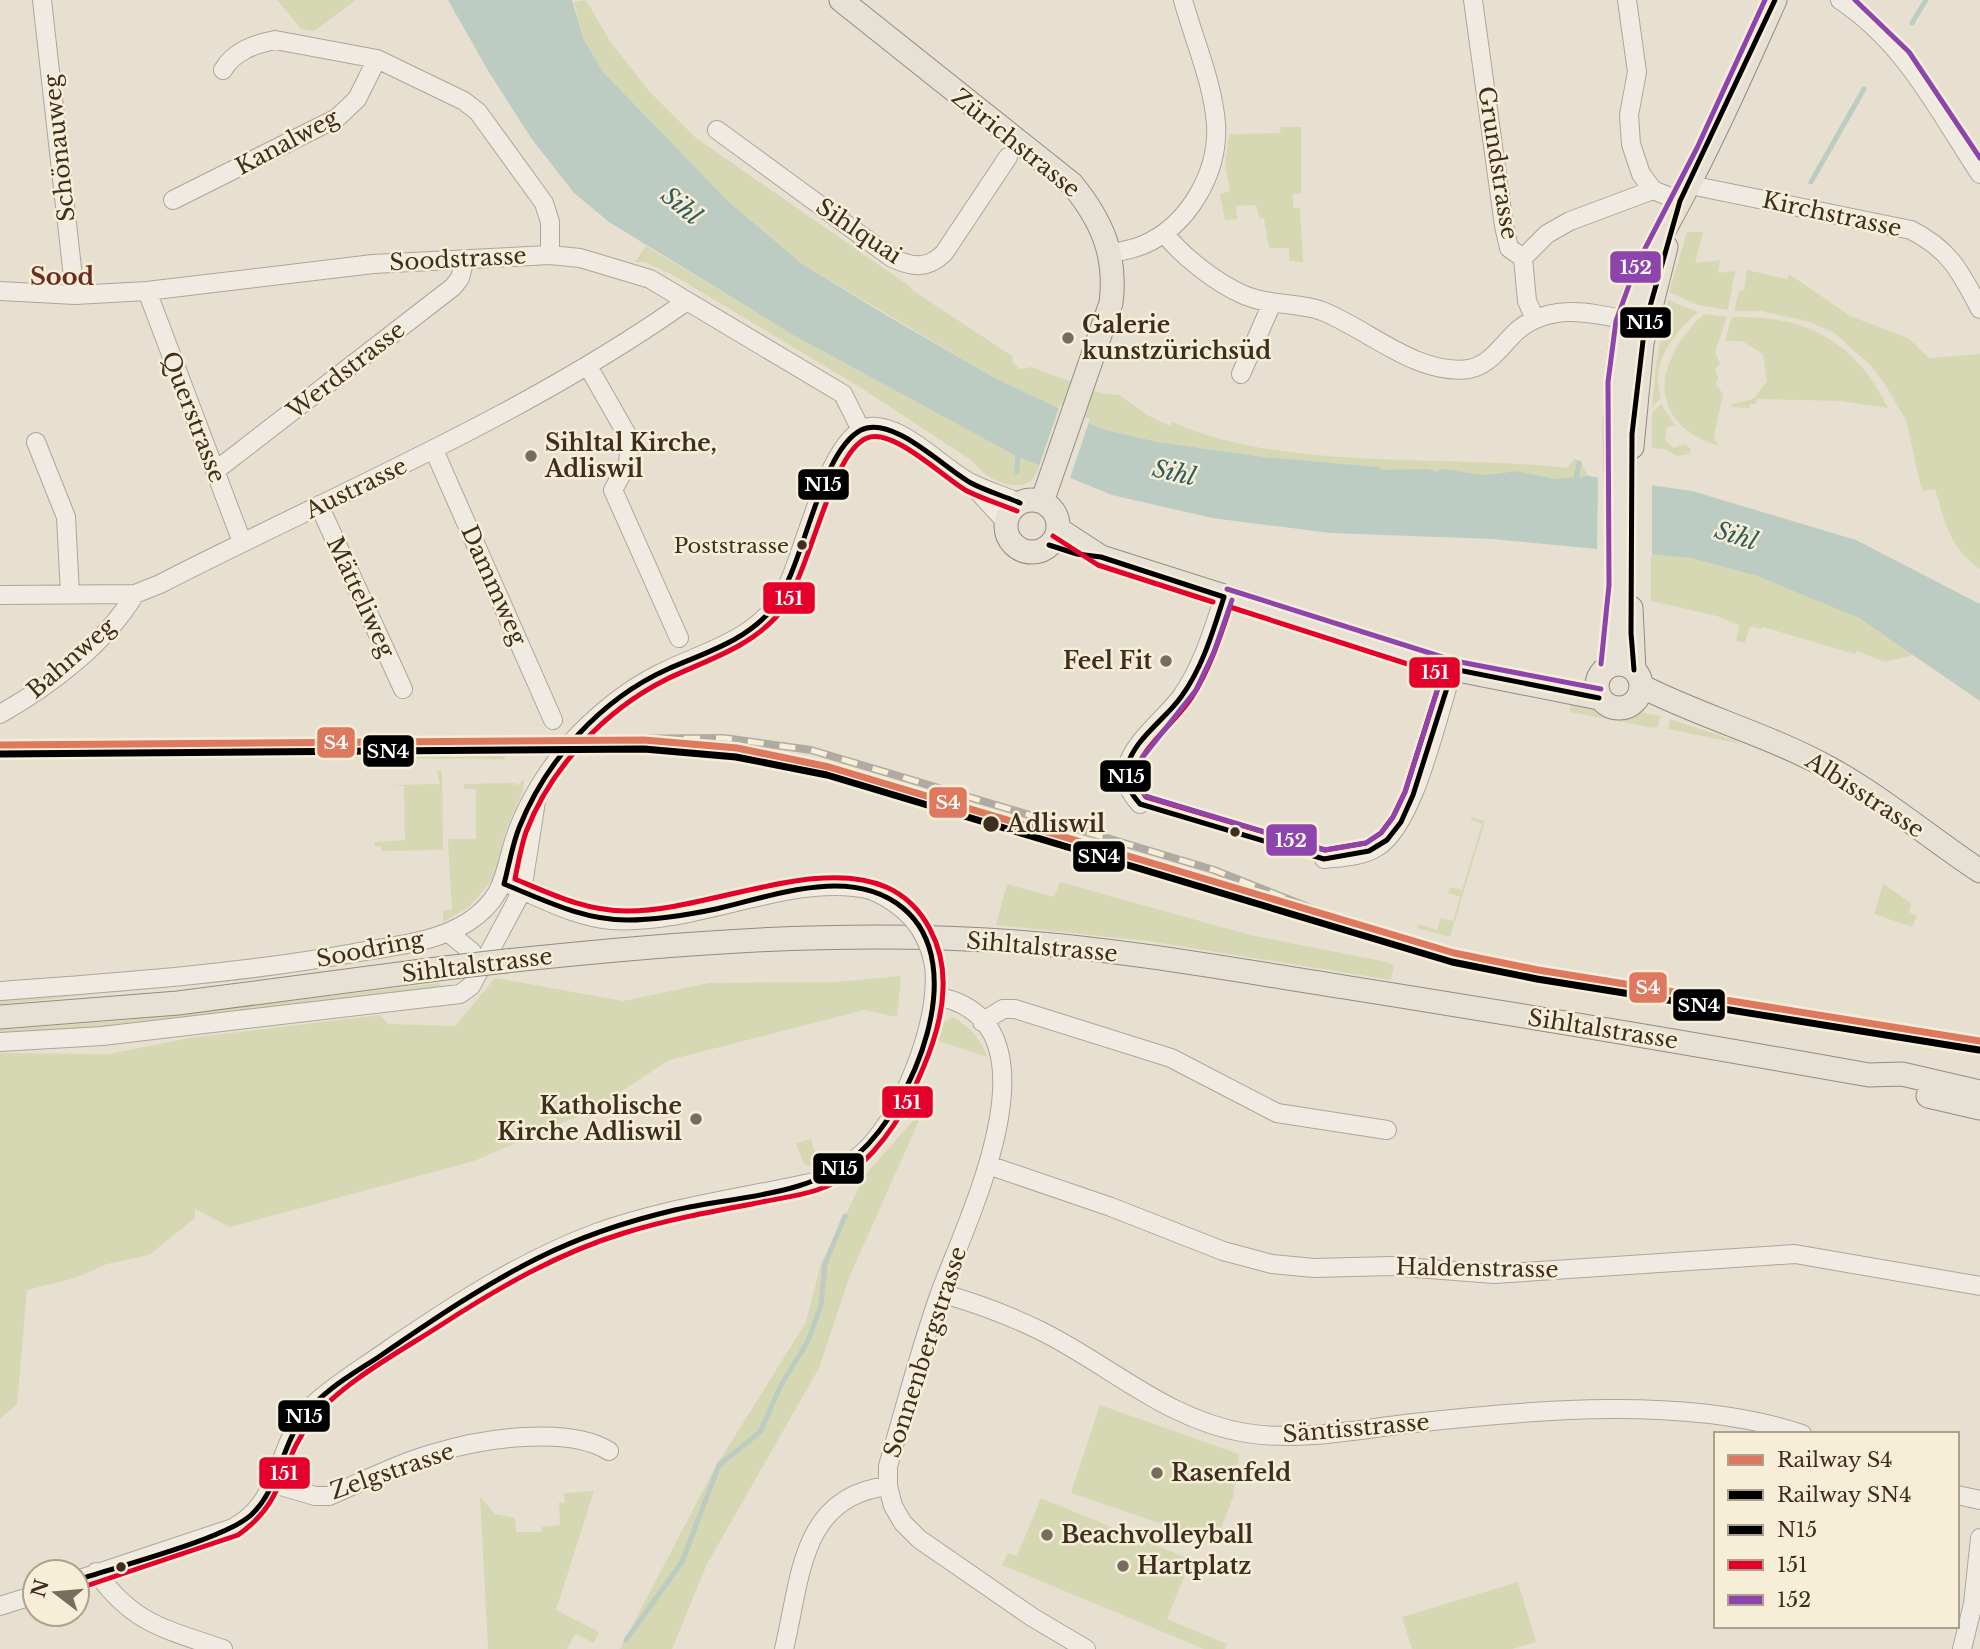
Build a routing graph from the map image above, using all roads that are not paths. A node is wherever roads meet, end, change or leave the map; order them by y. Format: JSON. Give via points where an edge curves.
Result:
{"nodes":[{"id":1,"x":42,"y":0,"type":"edge"},
{"id":2,"x":841,"y":0,"type":"edge"},
{"id":3,"x":1183,"y":0,"type":"edge"},
{"id":4,"x":1473,"y":0,"type":"edge"},
{"id":5,"x":1627,"y":0,"type":"edge"},
{"id":6,"x":1775,"y":0,"type":"edge"},
{"id":7,"x":1840,"y":0,"type":"edge"},
{"id":8,"x":377,"y":59,"type":"junction"},
{"id":9,"x":223,"y":70,"type":"dead end"},
{"id":10,"x":718,"y":130,"type":"dead end"},
{"id":11,"x":1008,"y":157,"type":"dead end"},
{"id":12,"x":1980,"y":174,"type":"edge"},
{"id":13,"x":1653,"y":190,"type":"junction"},
{"id":14,"x":1684,"y":191,"type":"junction"},
{"id":15,"x":173,"y":200,"type":"dead end"},
{"id":16,"x":1164,"y":233,"type":"junction"},
{"id":17,"x":1112,"y":253,"type":"junction"},
{"id":18,"x":550,"y":255,"type":"junction"},
{"id":19,"x":1523,"y":258,"type":"junction"},
{"id":20,"x":464,"y":259,"type":"junction"},
{"id":21,"x":0,"y":291,"type":"edge"},
{"id":22,"x":147,"y":291,"type":"junction"},
{"id":23,"x":75,"y":295,"type":"junction"},
{"id":24,"x":687,"y":301,"type":"junction"},
{"id":25,"x":1272,"y":303,"type":"junction"},
{"id":26,"x":1980,"y":309,"type":"edge"},
{"id":27,"x":1535,"y":319,"type":"junction"},
{"id":28,"x":1635,"y":322,"type":"junction"},
{"id":29,"x":589,"y":368,"type":"junction"},
{"id":30,"x":1241,"y":374,"type":"dead end"},
{"id":31,"x":861,"y":430,"type":"junction"},
{"id":32,"x":36,"y":442,"type":"dead end"},
{"id":33,"x":434,"y":450,"type":"junction"},
{"id":34,"x":215,"y":471,"type":"junction"},
{"id":35,"x":971,"y":483,"type":"junction"},
{"id":36,"x":1037,"y":497,"type":"junction"},
{"id":37,"x":319,"y":505,"type":"junction"},
{"id":38,"x":1006,"y":522,"type":"junction"},
{"id":39,"x":1054,"y":537,"type":"junction"},
{"id":40,"x":242,"y":542,"type":"junction"},
{"id":41,"x":1624,"y":590,"type":"junction"},
{"id":42,"x":70,"y":594,"type":"junction"},
{"id":43,"x":135,"y":594,"type":"junction"},
{"id":44,"x":0,"y":595,"type":"edge"},
{"id":45,"x":1224,"y":597,"type":"junction"},
{"id":46,"x":679,"y":638,"type":"dead end"},
{"id":47,"x":1453,"y":669,"type":"junction"},
{"id":48,"x":1603,"y":680,"type":"junction"},
{"id":49,"x":1635,"y":687,"type":"junction"},
{"id":50,"x":403,"y":689,"type":"dead end"},
{"id":51,"x":0,"y":715,"type":"edge"},
{"id":52,"x":553,"y":720,"type":"dead end"},
{"id":53,"x":536,"y":795,"type":"junction"},
{"id":54,"x":1140,"y":804,"type":"dead end"},
{"id":55,"x":1324,"y":859,"type":"dead end"},
{"id":56,"x":1980,"y":872,"type":"edge"},
{"id":57,"x":504,"y":884,"type":"junction"},
{"id":58,"x":522,"y":891,"type":"junction"},
{"id":59,"x":449,"y":933,"type":"junction"},
{"id":60,"x":477,"y":975,"type":"junction"},
{"id":61,"x":0,"y":991,"type":"edge"},
{"id":62,"x":935,"y":996,"type":"junction"},
{"id":63,"x":0,"y":1017,"type":"edge"},
{"id":64,"x":982,"y":1022,"type":"junction"},
{"id":65,"x":0,"y":1042,"type":"edge"},
{"id":66,"x":1869,"y":1075,"type":"junction"},
{"id":67,"x":1973,"y":1089,"type":"edge"},
{"id":68,"x":1980,"y":1108,"type":"edge"},
{"id":69,"x":1387,"y":1130,"type":"dead end"},
{"id":70,"x":988,"y":1165,"type":"junction"},
{"id":71,"x":1980,"y":1286,"type":"edge"},
{"id":72,"x":940,"y":1293,"type":"junction"},
{"id":73,"x":1793,"y":1432,"type":"edge"},
{"id":74,"x":609,"y":1451,"type":"dead end"},
{"id":75,"x":274,"y":1484,"type":"junction"},
{"id":76,"x":888,"y":1486,"type":"junction"},
{"id":77,"x":1959,"y":1496,"type":"edge"},
{"id":78,"x":1980,"y":1500,"type":"edge"},
{"id":79,"x":1980,"y":1538,"type":"edge"},
{"id":80,"x":96,"y":1572,"type":"junction"},
{"id":81,"x":91,"y":1574,"type":"edge"},
{"id":82,"x":21,"y":1599,"type":"edge"},
{"id":83,"x":0,"y":1606,"type":"edge"},
{"id":84,"x":223,"y":1649,"type":"edge"},
{"id":85,"x":784,"y":1649,"type":"edge"},
{"id":86,"x":1086,"y":1649,"type":"edge"},
{"id":87,"x":1962,"y":1649,"type":"edge"}],
"edges":[{"from":1,"to":23,"type":"street","name":"Schönauweg"},
{"from":2,"to":17,"type":"main road","name":"Zürichstrasse","via":[[1072,184],[1093,212]]},
{"from":3,"to":16,"type":"street","via":[[1211,101],[1216,144],[1205,183]]},
{"from":4,"to":19,"type":"street","name":"Grundstrasse","via":[[1504,226],[1509,248]]},
{"from":5,"to":13,"type":"street","via":[[1637,72],[1629,115],[1631,144],[1641,174]]},
{"from":6,"to":14,"type":"main road"},
{"from":7,"to":12,"type":"street","via":[[1872,22],[1911,65]]},
{"from":8,"to":9,"type":"street","via":[[275,40],[236,55]]},
{"from":8,"to":15,"type":"street","name":"Kanalweg","via":[[357,99],[337,118]]},
{"from":8,"to":18,"type":"street","via":[[464,100],[478,112],[544,203],[550,222]]},
{"from":10,"to":11,"type":"street","name":"Sihlquai","via":[[892,258],[919,267],[944,253]]},
{"from":13,"to":14,"type":"street","name":"Kirchstrasse"},
{"from":13,"to":19,"type":"street","via":[[1570,221],[1547,234]]},
{"from":14,"to":26,"type":"street","name":"Kirchstrasse","via":[[1700,187],[1912,230],[1950,256]]},
{"from":14,"to":28,"type":"main road","via":[[1637,282]]},
{"from":16,"to":17,"type":"street"},
{"from":16,"to":25,"type":"street","via":[[1221,282],[1242,295]]},
{"from":17,"to":36,"type":"main road","name":"Zürichstrasse","via":[[1111,303],[1091,368]]},
{"from":18,"to":20,"type":"street","name":"Soodstrasse"},
{"from":18,"to":24,"type":"street","name":"Soodstrasse","via":[[634,272]]},
{"from":19,"to":27,"type":"street","name":"Grundstrasse","via":[[1527,302]]},
{"from":20,"to":22,"type":"street","name":"Soodstrasse","via":[[349,266]]},
{"from":20,"to":34,"type":"street","name":"Werdstrasse","via":[[453,287]]},
{"from":21,"to":23,"type":"street","name":"Soodstrasse"},
{"from":22,"to":23,"type":"street","name":"Soodstrasse"},
{"from":22,"to":34,"type":"street","name":"Querstrasse"},
{"from":24,"to":29,"type":"street","name":"Austrasse"},
{"from":24,"to":31,"type":"street","name":"Soodstrasse","via":[[843,394]]},
{"from":25,"to":27,"type":"street","via":[[1322,312],[1426,363],[1455,369],[1472,368],[1488,360]]},
{"from":25,"to":30,"type":"street"},
{"from":27,"to":28,"type":"street","via":[[1574,311]]},
{"from":28,"to":41,"type":"main road","via":[[1618,372],[1625,460]]},
{"from":29,"to":33,"type":"street","name":"Austrasse"},
{"from":29,"to":46,"type":"street","via":[[630,440],[628,463],[613,490]]},
{"from":31,"to":35,"type":"street","via":[[880,427],[893,431]]},
{"from":31,"to":53,"type":"street","via":[[845,444],[831,469],[800,556],[772,610],[731,643],[660,673],[613,704],[561,755]]},
{"from":32,"to":42,"type":"street","via":[[66,517]]},
{"from":33,"to":37,"type":"street","name":"Austrasse"},
{"from":33,"to":52,"type":"street","name":"Dammweg"},
{"from":34,"to":40,"type":"street","name":"Querstrasse"},
{"from":35,"to":36,"type":"street"},
{"from":35,"to":38,"type":"street"},
{"from":36,"to":38,"type":"main road","via":[[1011,511]]},
{"from":36,"to":39,"type":"main road","via":[[1053,511]]},
{"from":37,"to":40,"type":"street","name":"Austrasse"},
{"from":37,"to":50,"type":"street","name":"Mätteliweg"},
{"from":38,"to":39,"type":"main road","via":[[1007,535],[1020,549],[1036,552]]},
{"from":39,"to":45,"type":"main road","via":[[1077,554],[1101,557]]},
{"from":40,"to":43,"type":"street","name":"Austrasse"},
{"from":41,"to":48,"type":"main road"},
{"from":41,"to":49,"type":"main road"},
{"from":42,"to":43,"type":"street","name":"Austrasse"},
{"from":42,"to":44,"type":"street","name":"Austrasse"},
{"from":43,"to":51,"type":"street","name":"Bahnweg","via":[[104,634],[47,684]]},
{"from":45,"to":47,"type":"main road"},
{"from":45,"to":54,"type":"street","via":[[1183,695],[1135,750],[1126,768],[1128,786]]},
{"from":47,"to":48,"type":"main road","via":[[1545,685]]},
{"from":47,"to":55,"type":"street","via":[[1413,794],[1395,831],[1369,851]]},
{"from":48,"to":49,"type":"main road","via":[[1625,665]]},
{"from":48,"to":49,"type":"main road","via":[[1614,708]]},
{"from":49,"to":56,"type":"main road","name":"Albisstrasse","via":[[1768,738],[1831,769]]},
{"from":53,"to":57,"type":"street","via":[[517,831]]},
{"from":53,"to":58,"type":"street"},
{"from":57,"to":58,"type":"street"},
{"from":57,"to":59,"type":"street","via":[[489,905]]},
{"from":58,"to":60,"type":"street"},
{"from":58,"to":62,"type":"street","bridge":true,"via":[[584,916],[624,920],[716,909],[812,887],[843,885],[871,890],[890,898],[925,936],[934,965]]},
{"from":59,"to":60,"type":"street","name":"Soodring","via":[[472,952]]},
{"from":59,"to":61,"type":"street","name":"Soodring","via":[[319,960],[210,975]]},
{"from":60,"to":65,"type":"street","via":[[471,986],[450,998],[102,1036]]},
{"from":62,"to":64,"type":"street","name":"Sonnenbergstrasse","via":[[966,1007]]},
{"from":62,"to":75,"type":"street","via":[[901,1098],[874,1141],[845,1167],[814,1182],[597,1233],[470,1293],[304,1414]]},
{"from":63,"to":66,"type":"main road","name":"Sihltalstrasse","bridge":true,"via":[[178,1003],[633,947],[871,936],[1015,942],[1146,956]]},
{"from":64,"to":69,"type":"street","via":[[1003,1009],[1014,1009],[1171,1058],[1277,1112]]},
{"from":64,"to":70,"type":"street","name":"Sonnenbergstrasse","via":[[1002,1062],[1004,1090]]},
{"from":66,"to":67,"type":"main road","name":"Sihltalstrasse","via":[[1902,1074]]},
{"from":66,"to":68,"type":"main road","name":"Sihltalstrasse","via":[[1898,1089]]},
{"from":70,"to":71,"type":"street","name":"Haldenstrasse","via":[[1223,1251],[1272,1264],[1494,1273],[1794,1254]]},
{"from":70,"to":72,"type":"street","name":"Sonnenbergstrasse"},
{"from":72,"to":73,"type":"street","name":"Säntisstrasse","via":[[1040,1330],[1193,1419],[1244,1433],[1285,1437],[1477,1416],[1611,1411],[1703,1413]]},
{"from":72,"to":76,"type":"street","name":"Sonnenbergstrasse","via":[[888,1466]]},
{"from":74,"to":75,"type":"street","name":"Zelgstrasse","via":[[590,1441],[531,1438],[434,1453],[329,1496]]},
{"from":75,"to":80,"type":"street","via":[[255,1514],[233,1528]]},
{"from":76,"to":85,"type":"street","via":[[859,1491],[841,1501],[816,1528]]},
{"from":76,"to":86,"type":"street","name":"Sonnenbergstrasse","via":[[902,1523],[919,1539]]},
{"from":77,"to":78,"type":"street"},
{"from":79,"to":87,"type":"street","via":[[1973,1604]]},
{"from":80,"to":81,"type":"street"},
{"from":80,"to":84,"type":"street","via":[[116,1600],[148,1622]]},
{"from":82,"to":83,"type":"street"}]}
